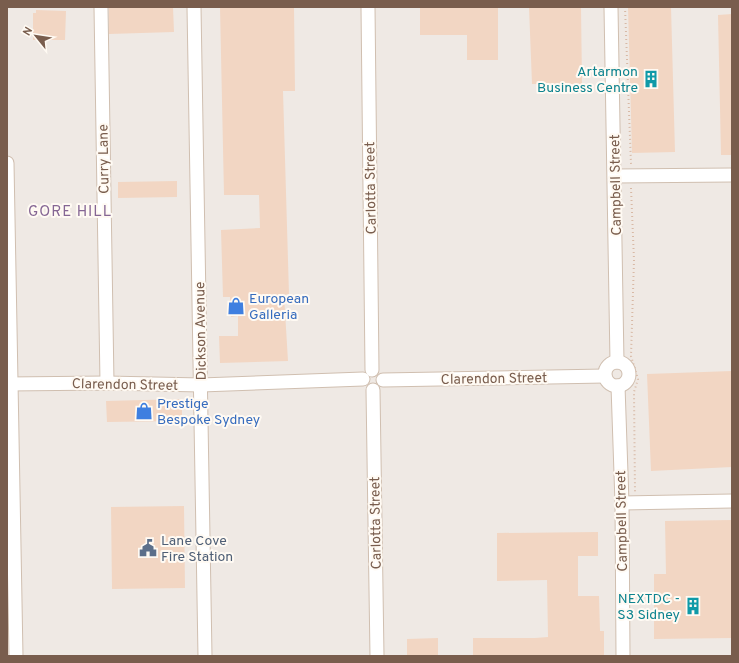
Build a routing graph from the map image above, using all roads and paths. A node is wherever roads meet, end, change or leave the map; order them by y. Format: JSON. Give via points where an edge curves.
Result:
{"nodes":[{"id":1,"x":101,"y":7,"type":"edge"},
{"id":2,"x":194,"y":7,"type":"edge"},
{"id":3,"x":368,"y":7,"type":"edge"},
{"id":4,"x":611,"y":7,"type":"edge"},
{"id":5,"x":625,"y":7,"type":"edge"},
{"id":6,"x":7,"y":163,"type":"edge"},
{"id":7,"x":732,"y":175,"type":"edge"},
{"id":8,"x":615,"y":176,"type":"junction"},
{"id":9,"x":631,"y":176,"type":"junction"},
{"id":10,"x":617,"y":362,"type":"junction"},
{"id":11,"x":368,"y":375,"type":"junction"},
{"id":12,"x":605,"y":376,"type":"junction"},
{"id":13,"x":383,"y":380,"type":"junction"},
{"id":14,"x":106,"y":383,"type":"junction"},
{"id":15,"x":9,"y":384,"type":"edge"},
{"id":16,"x":201,"y":385,"type":"junction"},
{"id":17,"x":618,"y":386,"type":"junction"},
{"id":18,"x":373,"y":390,"type":"junction"},
{"id":19,"x":732,"y":501,"type":"edge"},
{"id":20,"x":622,"y":503,"type":"junction"},
{"id":21,"x":636,"y":503,"type":"junction"},
{"id":22,"x":16,"y":656,"type":"edge"},
{"id":23,"x":205,"y":656,"type":"edge"},
{"id":24,"x":377,"y":656,"type":"edge"},
{"id":25,"x":623,"y":656,"type":"edge"}],
"edges":[{"from":1,"to":14,"type":"street","name":"Curry Lane"},
{"from":2,"to":16,"type":"street","name":"Dickson Avenue"},
{"from":3,"to":11,"type":"street","name":"Carlotta Street"},
{"from":4,"to":8,"type":"street","name":"Campbell Street"},
{"from":5,"to":9,"type":"path"},
{"from":6,"to":15,"type":"street"},
{"from":7,"to":9,"type":"street"},
{"from":8,"to":9,"type":"street"},
{"from":8,"to":10,"type":"street","name":"Campbell Street"},
{"from":9,"to":21,"type":"path","via":[[634,260],[632,356],[638,379],[634,392]]},
{"from":10,"to":12,"type":"street","via":[[609,365]]},
{"from":10,"to":17,"type":"street","via":[[627,368],[628,376],[625,383]]},
{"from":11,"to":13,"type":"street","via":[[379,372]]},
{"from":11,"to":16,"type":"street","name":"Clarendon Street"},
{"from":11,"to":18,"type":"street","via":[[364,382],[367,388]]},
{"from":12,"to":13,"type":"street","name":"Clarendon Street"},
{"from":12,"to":17,"type":"street","via":[[611,384]]},
{"from":13,"to":18,"type":"street","via":[[380,387]]},
{"from":14,"to":15,"type":"street","name":"Clarendon Street"},
{"from":14,"to":16,"type":"street","name":"Clarendon Street"},
{"from":15,"to":22,"type":"street"},
{"from":16,"to":23,"type":"street","name":"Dickson Avenue"},
{"from":17,"to":20,"type":"street","name":"Campbell Street"},
{"from":18,"to":24,"type":"street","name":"Carlotta Street"},
{"from":19,"to":21,"type":"street"},
{"from":20,"to":21,"type":"street"},
{"from":20,"to":25,"type":"street","name":"Campbell Street"}]}
